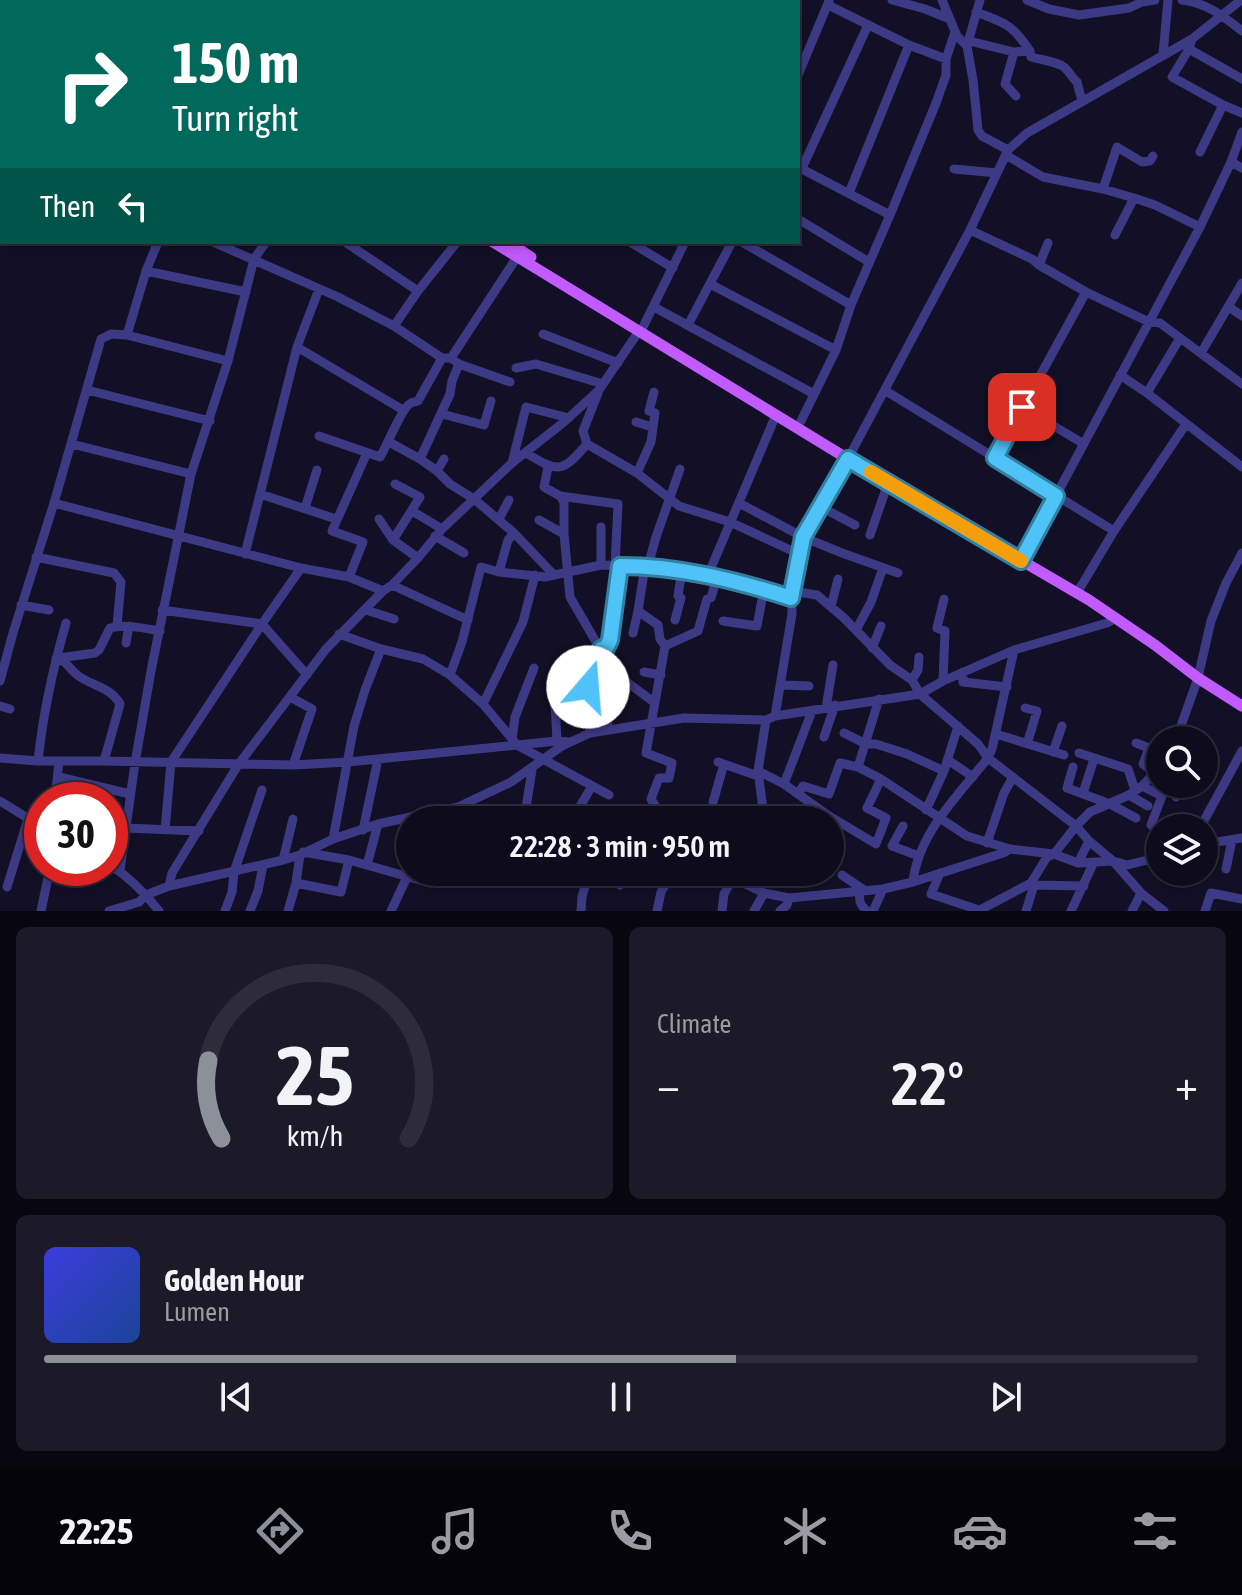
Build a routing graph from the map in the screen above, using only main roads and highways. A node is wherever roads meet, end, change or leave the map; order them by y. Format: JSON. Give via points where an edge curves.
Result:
{"nodes":[{"id":1,"x":503,"y":244,"type":"edge"},
{"id":2,"x":641,"y":329,"type":"junction"},
{"id":3,"x":850,"y":456,"type":"junction"},
{"id":4,"x":1023,"y":558,"type":"junction"},
{"id":5,"x":1198,"y":675,"type":"junction"},
{"id":6,"x":1242,"y":704,"type":"edge"}],
"edges":[{"from":1,"to":2,"type":"main road"},
{"from":1,"to":2,"type":"main road"},
{"from":2,"to":3,"type":"main road"},
{"from":2,"to":3,"type":"main road","via":[[801,421]]},
{"from":3,"to":4,"type":"main road"},
{"from":3,"to":4,"type":"main road"},
{"from":4,"to":5,"type":"main road"},
{"from":4,"to":5,"type":"main road","via":[[1080,588]]},
{"from":5,"to":6,"type":"main road"}]}
